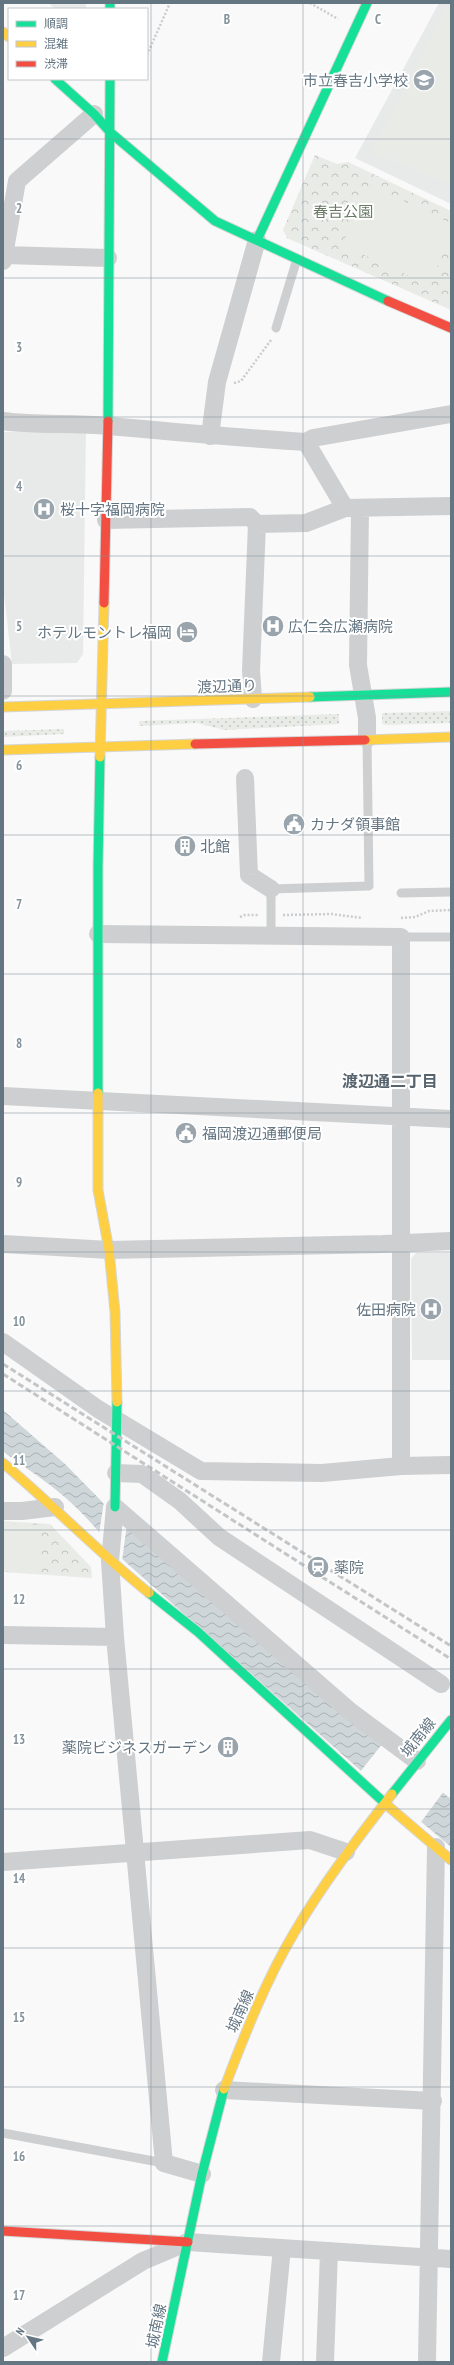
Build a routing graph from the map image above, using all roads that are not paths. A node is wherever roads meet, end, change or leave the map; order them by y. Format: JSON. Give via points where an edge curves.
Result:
{"nodes":[{"id":1,"x":367,"y":3,"type":"edge"},
{"id":2,"x":56,"y":80,"type":"edge"},
{"id":3,"x":110,"y":80,"type":"edge"},
{"id":4,"x":94,"y":114,"type":"junction"},
{"id":5,"x":111,"y":133,"type":"junction"},
{"id":6,"x":257,"y":240,"type":"junction"},
{"id":7,"x":4,"y":258,"type":"edge"},
{"id":8,"x":108,"y":258,"type":"junction"},
{"id":9,"x":297,"y":259,"type":"junction"},
{"id":10,"x":276,"y":328,"type":"road end"},
{"id":11,"x":451,"y":328,"type":"edge"},
{"id":12,"x":451,"y":414,"type":"edge"},
{"id":13,"x":3,"y":421,"type":"edge"},
{"id":14,"x":108,"y":425,"type":"junction"},
{"id":15,"x":210,"y":436,"type":"junction"},
{"id":16,"x":306,"y":442,"type":"junction"},
{"id":17,"x":451,"y":506,"type":"edge"},
{"id":18,"x":352,"y":508,"type":"junction"},
{"id":19,"x":106,"y":520,"type":"junction"},
{"id":20,"x":257,"y":524,"type":"junction"},
{"id":21,"x":3,"y":664,"type":"edge"},
{"id":22,"x":3,"y":691,"type":"edge"},
{"id":23,"x":451,"y":692,"type":"edge"},
{"id":24,"x":362,"y":696,"type":"junction"},
{"id":25,"x":253,"y":699,"type":"junction"},
{"id":26,"x":101,"y":703,"type":"junction"},
{"id":27,"x":3,"y":707,"type":"edge"},
{"id":28,"x":451,"y":737,"type":"edge"},
{"id":29,"x":367,"y":739,"type":"junction"},
{"id":30,"x":100,"y":747,"type":"junction"},
{"id":31,"x":3,"y":750,"type":"edge"},
{"id":32,"x":245,"y":778,"type":"dead end"},
{"id":33,"x":271,"y":889,"type":"junction"},
{"id":34,"x":451,"y":892,"type":"edge"},
{"id":35,"x":401,"y":893,"type":"dead end"},
{"id":36,"x":98,"y":934,"type":"junction"},
{"id":37,"x":271,"y":936,"type":"junction"},
{"id":38,"x":451,"y":937,"type":"edge"},
{"id":39,"x":401,"y":938,"type":"junction"},
{"id":40,"x":3,"y":1096,"type":"edge"},
{"id":41,"x":98,"y":1101,"type":"junction"},
{"id":42,"x":402,"y":1117,"type":"junction"},
{"id":43,"x":451,"y":1119,"type":"edge"},
{"id":44,"x":451,"y":1241,"type":"edge"},
{"id":45,"x":401,"y":1242,"type":"junction"},
{"id":46,"x":3,"y":1244,"type":"edge"},
{"id":47,"x":109,"y":1250,"type":"junction"},
{"id":48,"x":3,"y":1342,"type":"edge"},
{"id":49,"x":116,"y":1420,"type":"junction"},
{"id":50,"x":3,"y":1463,"type":"edge"},
{"id":51,"x":451,"y":1465,"type":"edge"},
{"id":52,"x":401,"y":1466,"type":"junction"},
{"id":53,"x":116,"y":1473,"type":"junction"},
{"id":54,"x":55,"y":1507,"type":"junction"},
{"id":55,"x":115,"y":1509,"type":"junction"},
{"id":56,"x":3,"y":1511,"type":"edge"},
{"id":57,"x":111,"y":1555,"type":"junction"},
{"id":58,"x":3,"y":1635,"type":"edge"},
{"id":59,"x":115,"y":1637,"type":"junction"},
{"id":60,"x":441,"y":1684,"type":"dead end"},
{"id":61,"x":451,"y":1720,"type":"edge"},
{"id":62,"x":415,"y":1764,"type":"junction"},
{"id":63,"x":386,"y":1799,"type":"junction"},
{"id":64,"x":436,"y":1847,"type":"junction"},
{"id":65,"x":135,"y":1852,"type":"junction"},
{"id":66,"x":346,"y":1852,"type":"junction"},
{"id":67,"x":451,"y":1860,"type":"edge"},
{"id":68,"x":3,"y":1862,"type":"edge"},
{"id":69,"x":224,"y":2090,"type":"junction"},
{"id":70,"x":433,"y":2101,"type":"junction"},
{"id":71,"x":3,"y":2133,"type":"edge"},
{"id":72,"x":164,"y":2163,"type":"junction"},
{"id":73,"x":202,"y":2174,"type":"junction"},
{"id":74,"x":3,"y":2231,"type":"edge"},
{"id":75,"x":188,"y":2242,"type":"junction"},
{"id":76,"x":282,"y":2248,"type":"junction"},
{"id":77,"x":329,"y":2251,"type":"junction"},
{"id":78,"x":428,"y":2257,"type":"junction"},
{"id":79,"x":451,"y":2259,"type":"edge"},
{"id":80,"x":3,"y":2348,"type":"edge"},
{"id":81,"x":162,"y":2362,"type":"edge"},
{"id":82,"x":275,"y":2362,"type":"edge"},
{"id":83,"x":325,"y":2362,"type":"edge"},
{"id":84,"x":427,"y":2362,"type":"edge"}],
"edges":[{"from":1,"to":6,"type":"street"},
{"from":2,"to":4,"type":"street"},
{"from":3,"to":5,"type":"street"},
{"from":4,"to":5,"type":"street"},
{"from":4,"to":7,"type":"street","via":[[17,181]]},
{"from":5,"to":6,"type":"street","via":[[215,221]]},
{"from":5,"to":8,"type":"street"},
{"from":6,"to":9,"type":"street"},
{"from":6,"to":15,"type":"street","via":[[217,382]]},
{"from":7,"to":8,"type":"street"},
{"from":8,"to":14,"type":"street"},
{"from":9,"to":10,"type":"lane"},
{"from":9,"to":11,"type":"street"},
{"from":12,"to":16,"type":"street","via":[[313,438]]},
{"from":13,"to":14,"type":"street","via":[[29,425]]},
{"from":14,"to":15,"type":"street"},
{"from":14,"to":19,"type":"street"},
{"from":15,"to":16,"type":"street"},
{"from":16,"to":18,"type":"street"},
{"from":17,"to":18,"type":"street"},
{"from":18,"to":20,"type":"street","via":[[306,523]]},
{"from":18,"to":24,"type":"street","via":[[358,665]]},
{"from":19,"to":20,"type":"street","via":[[250,517]]},
{"from":19,"to":26,"type":"street"},
{"from":20,"to":25,"type":"street","via":[[251,670]]},
{"from":21,"to":22,"type":"street"},
{"from":23,"to":24,"type":"street","name":"渡辺通り"},
{"from":24,"to":25,"type":"street","name":"渡辺通り"},
{"from":24,"to":29,"type":"street","via":[[367,718]]},
{"from":25,"to":26,"type":"street","name":"渡辺通り"},
{"from":26,"to":27,"type":"street","name":"渡辺通り"},
{"from":26,"to":30,"type":"street"},
{"from":28,"to":29,"type":"street"},
{"from":29,"to":30,"type":"street"},
{"from":29,"to":33,"type":"lane","via":[[369,886]]},
{"from":30,"to":31,"type":"street"},
{"from":30,"to":36,"type":"street"},
{"from":32,"to":33,"type":"street","via":[[248,875]]},
{"from":33,"to":37,"type":"lane"},
{"from":34,"to":35,"type":"lane"},
{"from":36,"to":37,"type":"street"},
{"from":36,"to":41,"type":"street"},
{"from":37,"to":39,"type":"street"},
{"from":38,"to":39,"type":"lane"},
{"from":39,"to":42,"type":"street"},
{"from":40,"to":41,"type":"street"},
{"from":41,"to":42,"type":"street"},
{"from":41,"to":47,"type":"street","via":[[98,1190]]},
{"from":42,"to":43,"type":"street"},
{"from":42,"to":45,"type":"street"},
{"from":44,"to":45,"type":"street"},
{"from":45,"to":47,"type":"street"},
{"from":45,"to":52,"type":"street"},
{"from":46,"to":47,"type":"street"},
{"from":47,"to":49,"type":"street","via":[[115,1312]]},
{"from":48,"to":49,"type":"street"},
{"from":49,"to":52,"type":"street","via":[[201,1471],[322,1473]]},
{"from":49,"to":53,"type":"street"},
{"from":50,"to":54,"type":"street"},
{"from":51,"to":52,"type":"street"},
{"from":53,"to":55,"type":"street"},
{"from":53,"to":60,"type":"street","via":[[142,1474],[180,1501],[219,1537]]},
{"from":54,"to":56,"type":"street"},
{"from":54,"to":57,"type":"street"},
{"from":55,"to":57,"type":"street"},
{"from":55,"to":62,"type":"street"},
{"from":57,"to":59,"type":"street"},
{"from":57,"to":63,"type":"street"},
{"from":58,"to":59,"type":"street"},
{"from":59,"to":65,"type":"street"},
{"from":61,"to":62,"type":"street","name":"城南線"},
{"from":62,"to":63,"type":"street","name":"城南線"},
{"from":63,"to":64,"type":"street"},
{"from":63,"to":66,"type":"street","name":"城南線"},
{"from":64,"to":67,"type":"street"},
{"from":64,"to":70,"type":"street"},
{"from":65,"to":66,"type":"street","via":[[310,1840]]},
{"from":65,"to":68,"type":"street"},
{"from":65,"to":72,"type":"street"},
{"from":66,"to":69,"type":"street","name":"城南線","via":[[293,1934],[246,2029]]},
{"from":69,"to":70,"type":"street"},
{"from":69,"to":73,"type":"street","name":"城南線"},
{"from":70,"to":78,"type":"street"},
{"from":71,"to":72,"type":"lane"},
{"from":72,"to":73,"type":"street"},
{"from":73,"to":75,"type":"street","name":"城南線"},
{"from":74,"to":75,"type":"street"},
{"from":75,"to":76,"type":"street"},
{"from":75,"to":80,"type":"street","via":[[143,2261]]},
{"from":75,"to":81,"type":"street","name":"城南線"},
{"from":76,"to":77,"type":"street"},
{"from":76,"to":82,"type":"street"},
{"from":77,"to":78,"type":"street"},
{"from":77,"to":83,"type":"street"},
{"from":78,"to":79,"type":"street"},
{"from":78,"to":84,"type":"street"}]}
